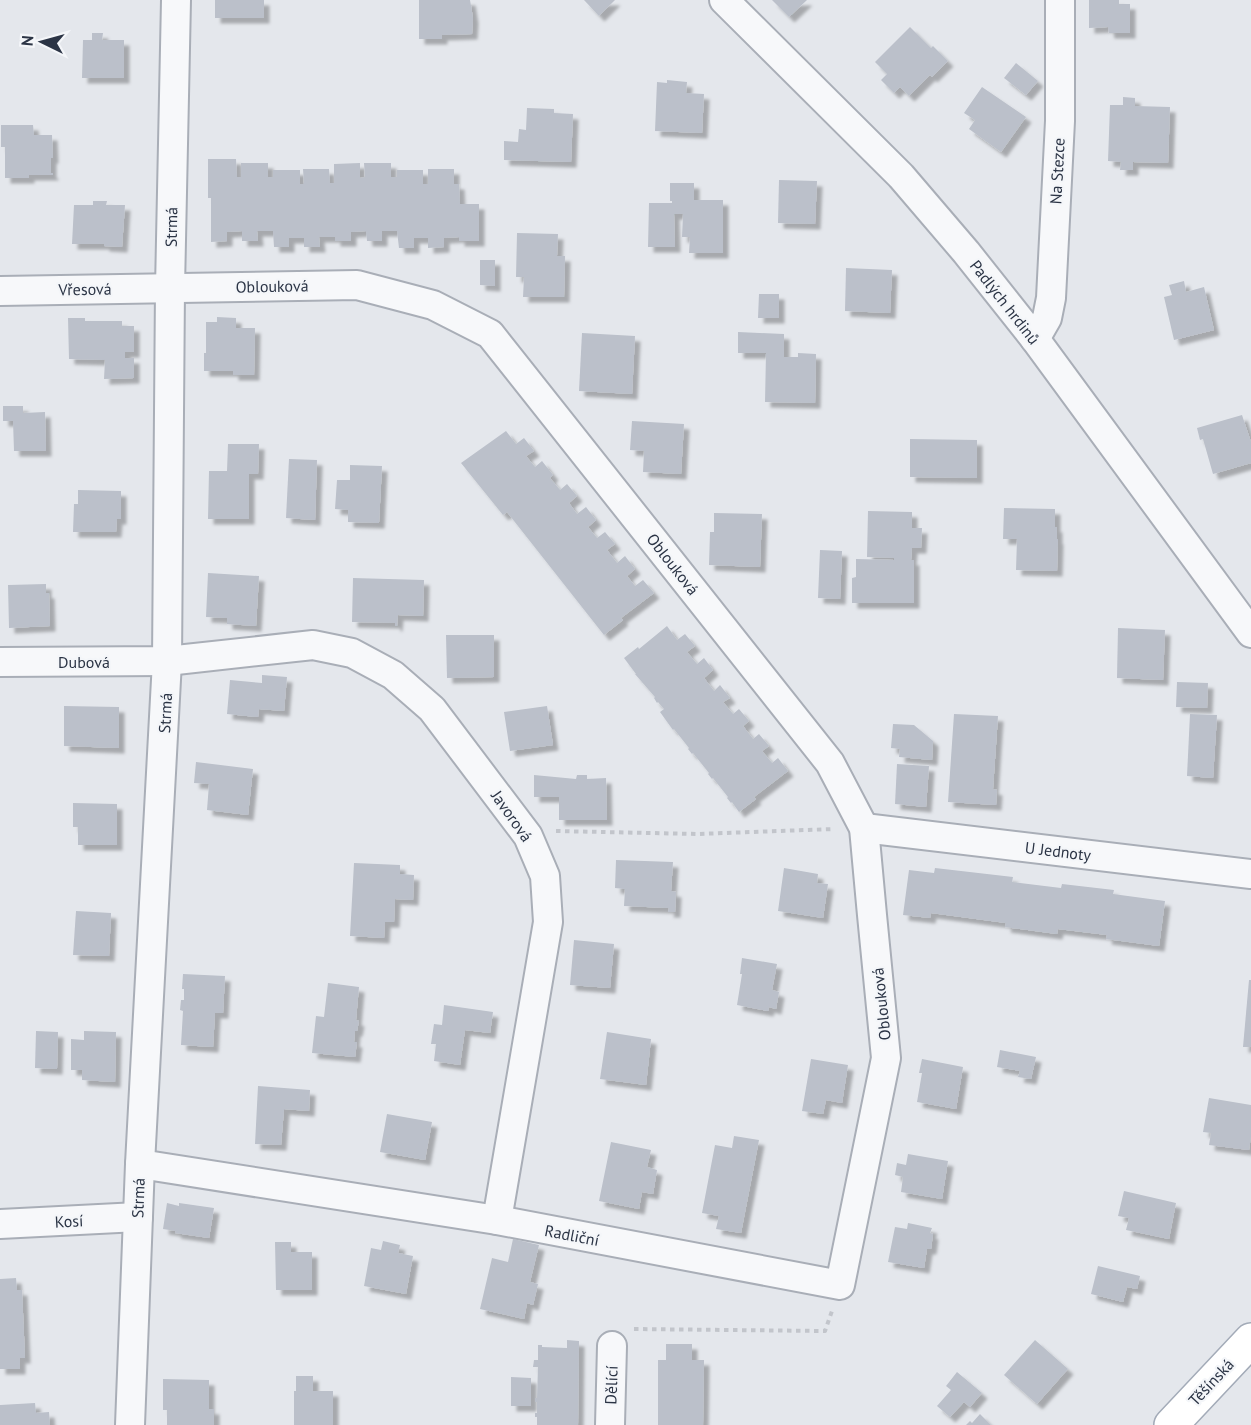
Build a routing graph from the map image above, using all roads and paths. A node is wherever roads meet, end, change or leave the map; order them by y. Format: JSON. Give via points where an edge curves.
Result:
{"nodes":[{"id":1,"x":176,"y":0,"type":"edge"},
{"id":2,"x":724,"y":0,"type":"edge"},
{"id":3,"x":1060,"y":0,"type":"edge"},
{"id":4,"x":170,"y":288,"type":"junction"},
{"id":5,"x":0,"y":291,"type":"edge"},
{"id":6,"x":1035,"y":339,"type":"junction"},
{"id":7,"x":1251,"y":633,"type":"edge"},
{"id":8,"x":167,"y":661,"type":"junction"},
{"id":9,"x":0,"y":662,"type":"edge"},
{"id":10,"x":864,"y":828,"type":"junction"},
{"id":11,"x":528,"y":836,"type":"junction"},
{"id":12,"x":1251,"y":874,"type":"edge"},
{"id":13,"x":140,"y":1164,"type":"junction"},
{"id":14,"x":138,"y":1217,"type":"junction"},
{"id":15,"x":497,"y":1220,"type":"junction"},
{"id":16,"x":0,"y":1224,"type":"edge"},
{"id":17,"x":840,"y":1285,"type":"junction"},
{"id":18,"x":1251,"y":1340,"type":"edge"},
{"id":19,"x":612,"y":1346,"type":"joint"},
{"id":20,"x":130,"y":1425,"type":"edge"},
{"id":21,"x":610,"y":1425,"type":"edge"},
{"id":22,"x":1171,"y":1425,"type":"edge"}],
"edges":[{"from":1,"to":4,"type":"street","name":"Strmá"},
{"from":2,"to":6,"type":"street","name":"Padlých hrdinů","via":[[901,176]]},
{"from":3,"to":6,"type":"street","name":"Na Stezce","via":[[1051,298],[1047,318]]},
{"from":4,"to":5,"type":"street","name":"Vřesová"},
{"from":4,"to":8,"type":"street","name":"Strmá"},
{"from":4,"to":10,"type":"street","name":"Oblouková","via":[[357,285],[433,305],[490,334],[831,763]]},
{"from":6,"to":7,"type":"street","name":"Padlých hrdinů"},
{"from":8,"to":9,"type":"street","name":"Dubová"},
{"from":8,"to":11,"type":"street","name":"Javorová","via":[[313,645],[352,653],[393,675],[432,709]]},
{"from":8,"to":13,"type":"street","name":"Strmá"},
{"from":10,"to":11,"type":"path","via":[[697,834],[544,831]]},
{"from":10,"to":12,"type":"street","name":"U Jednoty"},
{"from":10,"to":17,"type":"street","name":"Oblouková","via":[[886,1058]]},
{"from":11,"to":15,"type":"street","name":"Javorová","via":[[545,876],[548,922]]},
{"from":13,"to":14,"type":"street","name":"Strmá"},
{"from":13,"to":15,"type":"street","name":"Radliční"},
{"from":14,"to":16,"type":"street","name":"Kosí"},
{"from":14,"to":20,"type":"street","name":"Strmá"},
{"from":15,"to":17,"type":"street","name":"Radliční"},
{"from":17,"to":19,"type":"path","via":[[825,1331],[612,1328]]},
{"from":18,"to":22,"type":"main road","name":"Těšínská"},
{"from":19,"to":21,"type":"street","name":"Dělící"}]}
